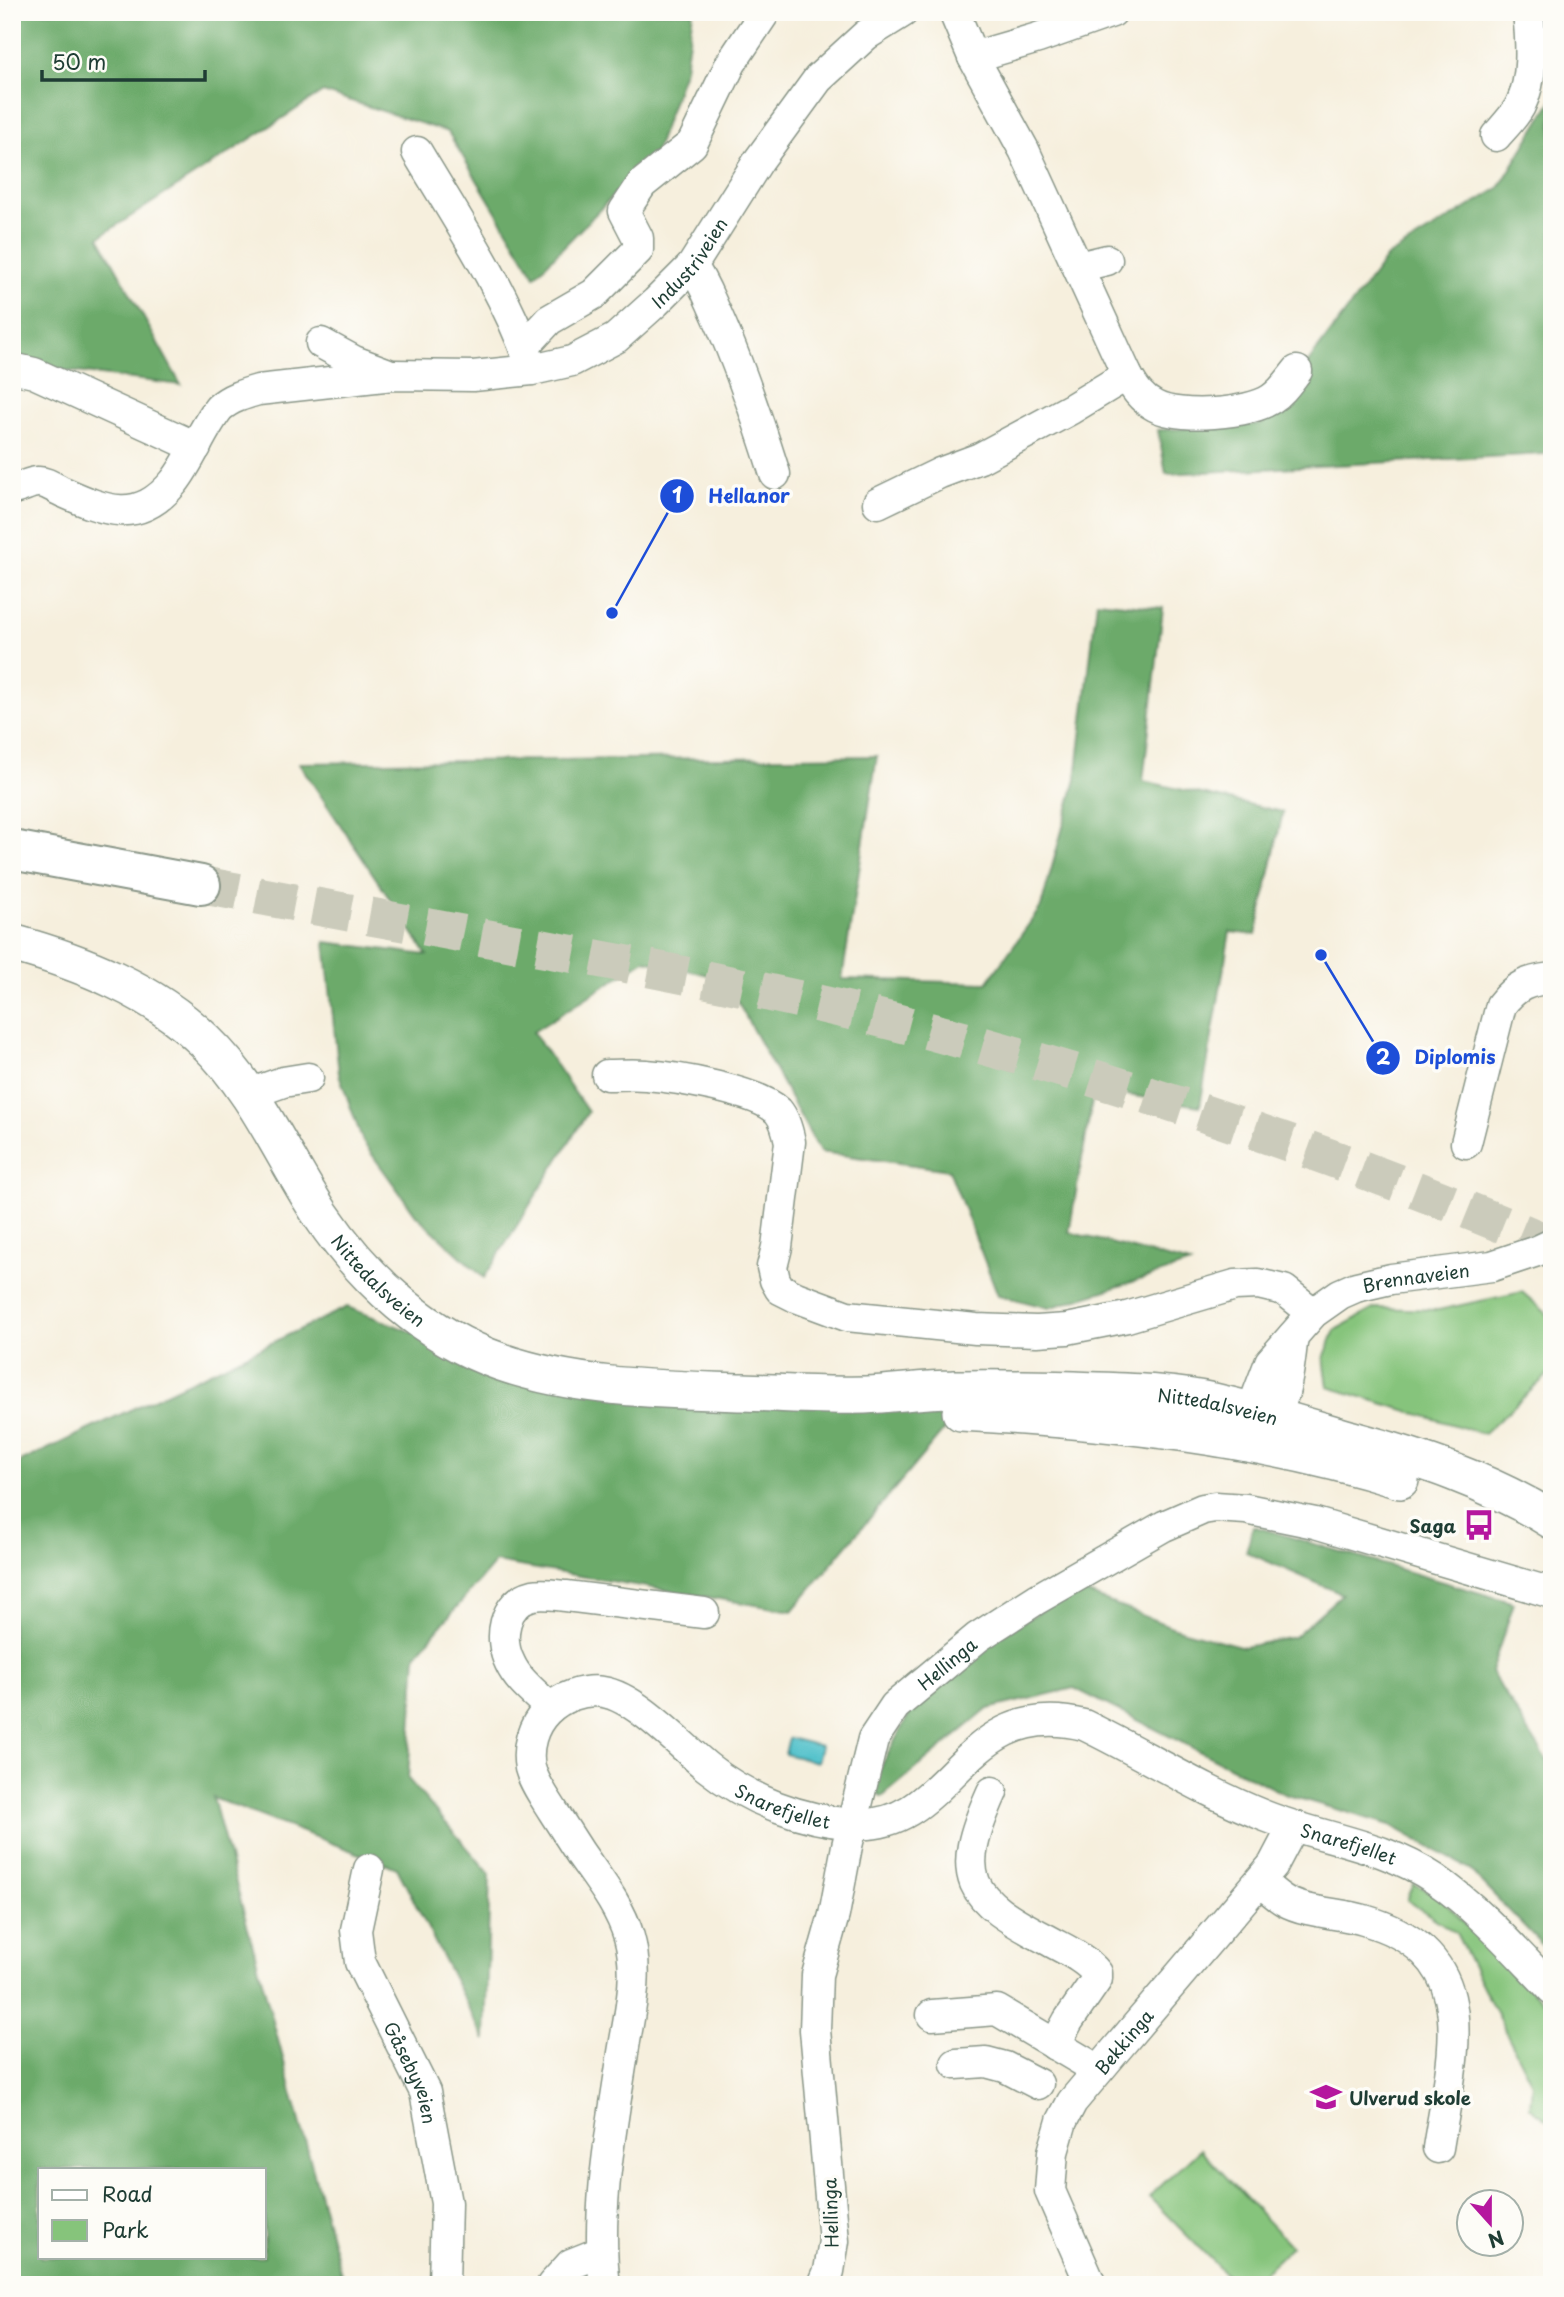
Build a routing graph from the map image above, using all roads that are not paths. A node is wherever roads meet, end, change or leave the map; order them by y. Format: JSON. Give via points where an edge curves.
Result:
{"nodes":[{"id":1,"x":765,"y":12,"type":"edge"},
{"id":2,"x":903,"y":12,"type":"edge"},
{"id":3,"x":954,"y":12,"type":"edge"},
{"id":4,"x":1112,"y":12,"type":"edge"},
{"id":5,"x":1528,"y":12,"type":"edge"},
{"id":6,"x":973,"y":57,"type":"junction"},
{"id":7,"x":1496,"y":136,"type":"dead end"},
{"id":8,"x":417,"y":152,"type":"dead end"},
{"id":9,"x":1107,"y":260,"type":"dead end"},
{"id":10,"x":692,"y":266,"type":"junction"},
{"id":11,"x":1078,"y":267,"type":"junction"},
{"id":12,"x":321,"y":343,"type":"dead end"},
{"id":13,"x":528,"y":358,"type":"junction"},
{"id":14,"x":12,"y":368,"type":"edge"},
{"id":15,"x":1297,"y":371,"type":"dead end"},
{"id":16,"x":393,"y":375,"type":"junction"},
{"id":17,"x":1127,"y":375,"type":"junction"},
{"id":18,"x":195,"y":447,"type":"junction"},
{"id":19,"x":775,"y":474,"type":"dead end"},
{"id":20,"x":12,"y":489,"type":"edge"},
{"id":21,"x":878,"y":503,"type":"dead end"},
{"id":22,"x":12,"y":850,"type":"edge"},
{"id":23,"x":201,"y":885,"type":"tunnel mouth"},
{"id":24,"x":12,"y":943,"type":"edge"},
{"id":25,"x":1552,"y":978,"type":"edge"},
{"id":26,"x":607,"y":1075,"type":"dead end"},
{"id":27,"x":308,"y":1078,"type":"dead end"},
{"id":28,"x":249,"y":1094,"type":"junction"},
{"id":29,"x":1466,"y":1143,"type":"dead end"},
{"id":30,"x":1552,"y":1244,"type":"edge"},
{"id":31,"x":1313,"y":1313,"type":"junction"},
{"id":32,"x":1260,"y":1424,"type":"junction"},
{"id":33,"x":1552,"y":1520,"type":"edge"},
{"id":34,"x":1552,"y":1528,"type":"edge"},
{"id":35,"x":1552,"y":1593,"type":"edge"},
{"id":36,"x":704,"y":1613,"type":"dead end"},
{"id":37,"x":550,"y":1708,"type":"junction"},
{"id":38,"x":992,"y":1793,"type":"dead end"},
{"id":39,"x":853,"y":1824,"type":"junction"},
{"id":40,"x":1293,"y":1827,"type":"junction"},
{"id":41,"x":369,"y":1869,"type":"dead end"},
{"id":42,"x":1260,"y":1881,"type":"junction"},
{"id":43,"x":1552,"y":1989,"type":"edge"},
{"id":44,"x":932,"y":2015,"type":"dead end"},
{"id":45,"x":1023,"y":2025,"type":"junction"},
{"id":46,"x":1055,"y":2045,"type":"junction"},
{"id":47,"x":956,"y":2064,"type":"dead end"},
{"id":48,"x":1005,"y":2067,"type":"junction"},
{"id":49,"x":1098,"y":2070,"type":"junction"},
{"id":50,"x":1038,"y":2084,"type":"dead end"},
{"id":51,"x":1438,"y":2148,"type":"dead end"},
{"id":52,"x":601,"y":2252,"type":"junction"},
{"id":53,"x":444,"y":2285,"type":"edge"},
{"id":54,"x":552,"y":2285,"type":"edge"},
{"id":55,"x":605,"y":2285,"type":"edge"},
{"id":56,"x":823,"y":2285,"type":"edge"},
{"id":57,"x":1091,"y":2285,"type":"edge"}],
"edges":[{"from":1,"to":13,"type":"street","via":[[731,63],[692,144],[642,184],[624,211],[638,238],[638,250],[594,295],[549,320]]},
{"from":2,"to":10,"type":"street","name":"Industriveien","via":[[866,35],[818,79],[759,160]]},
{"from":3,"to":6,"type":"street"},
{"from":4,"to":6,"type":"street"},
{"from":5,"to":7,"type":"street","via":[[1528,80],[1521,104]]},
{"from":6,"to":11,"type":"street","via":[[1024,150]]},
{"from":8,"to":13,"type":"street","via":[[489,272]]},
{"from":9,"to":11,"type":"street"},
{"from":10,"to":13,"type":"street","name":"Industriveien","via":[[616,338],[572,361]]},
{"from":10,"to":19,"type":"street","via":[[738,365]]},
{"from":11,"to":17,"type":"street"},
{"from":12,"to":16,"type":"street"},
{"from":13,"to":16,"type":"street","name":"Industriveien","via":[[472,376]]},
{"from":14,"to":18,"type":"street","via":[[34,373]]},
{"from":15,"to":17,"type":"street","via":[[1270,400],[1237,410],[1187,414],[1155,406],[1143,398]]},
{"from":16,"to":18,"type":"street","via":[[244,394],[219,408]]},
{"from":17,"to":21,"type":"street","via":[[980,458]]},
{"from":18,"to":20,"type":"street","via":[[172,484],[132,510],[101,508],[39,481]]},
{"from":22,"to":23,"type":"highway"},
{"from":24,"to":28,"type":"main road","name":"Nittedalsveien","via":[[84,967],[149,999],[206,1042]]},
{"from":25,"to":29,"type":"street","via":[[1531,981],[1511,992],[1501,1005]]},
{"from":26,"to":31,"type":"street","via":[[648,1075],[721,1088],[778,1112],[790,1142],[772,1267],[775,1280],[780,1289],[796,1297],[847,1316],[976,1329],[1067,1329],[1258,1283],[1283,1290]]},
{"from":27,"to":28,"type":"street"},
{"from":28,"to":32,"type":"main road","name":"Nittedalsveien","via":[[321,1214],[374,1280],[448,1338],[533,1372],[606,1385],[864,1395],[945,1411],[1111,1423]]},
{"from":30,"to":31,"type":"street","name":"Brennaveien","via":[[1492,1266],[1364,1285],[1340,1294]]},
{"from":31,"to":32,"type":"street","name":"Brennaveien","via":[[1293,1336],[1286,1388]]},
{"from":32,"to":33,"type":"main road","name":"Nittedalsveien","via":[[1378,1447],[1521,1501]]},
{"from":32,"to":34,"type":"main road","name":"Nittedalsveien","via":[[1370,1471]]},
{"from":35,"to":39,"type":"street","name":"Hellinga","via":[[1315,1523],[1246,1509],[1203,1509],[1006,1619],[895,1706],[873,1739]]},
{"from":36,"to":37,"type":"street","via":[[543,1594],[524,1599],[513,1606],[508,1617],[504,1646],[519,1677]]},
{"from":37,"to":39,"type":"street","name":"Snarefjellet","via":[[582,1693],[613,1695],[644,1713],[709,1769],[754,1796],[807,1816]]},
{"from":37,"to":52,"type":"street","via":[[532,1734],[529,1756],[533,1775],[608,1891],[629,1936],[635,1972],[609,2146]]},
{"from":38,"to":46,"type":"street","via":[[972,1849],[971,1873],[977,1888],[1001,1912],[1080,1957],[1097,1973]]},
{"from":39,"to":40,"type":"street","name":"Snarefjellet","via":[[898,1818],[987,1741],[1012,1727],[1055,1720],[1084,1725]]},
{"from":39,"to":56,"type":"street","name":"Hellinga","via":[[817,1975],[815,2030],[834,2241]]},
{"from":40,"to":42,"type":"street","name":"Bekkinga"},
{"from":40,"to":43,"type":"street","name":"Snarefjellet","via":[[1373,1847],[1434,1878],[1483,1918]]},
{"from":41,"to":53,"type":"street","name":"Gåsebyveien","via":[[356,1930],[360,1962],[425,2092],[446,2203]]},
{"from":42,"to":49,"type":"street","name":"Bekkinga"},
{"from":42,"to":51,"type":"street","via":[[1287,1902],[1362,1919],[1406,1936],[1440,1972],[1450,1994],[1455,2030]]},
{"from":44,"to":45,"type":"street","via":[[997,2010]]},
{"from":45,"to":46,"type":"street"},
{"from":45,"to":48,"type":"street"},
{"from":46,"to":49,"type":"street"},
{"from":47,"to":48,"type":"street","via":[[986,2062]]},
{"from":48,"to":50,"type":"street"},
{"from":49,"to":57,"type":"street","name":"Bekkinga","via":[[1062,2121],[1053,2152],[1050,2191]]},
{"from":52,"to":54,"type":"street","via":[[571,2264]]},
{"from":52,"to":55,"type":"street"}]}
